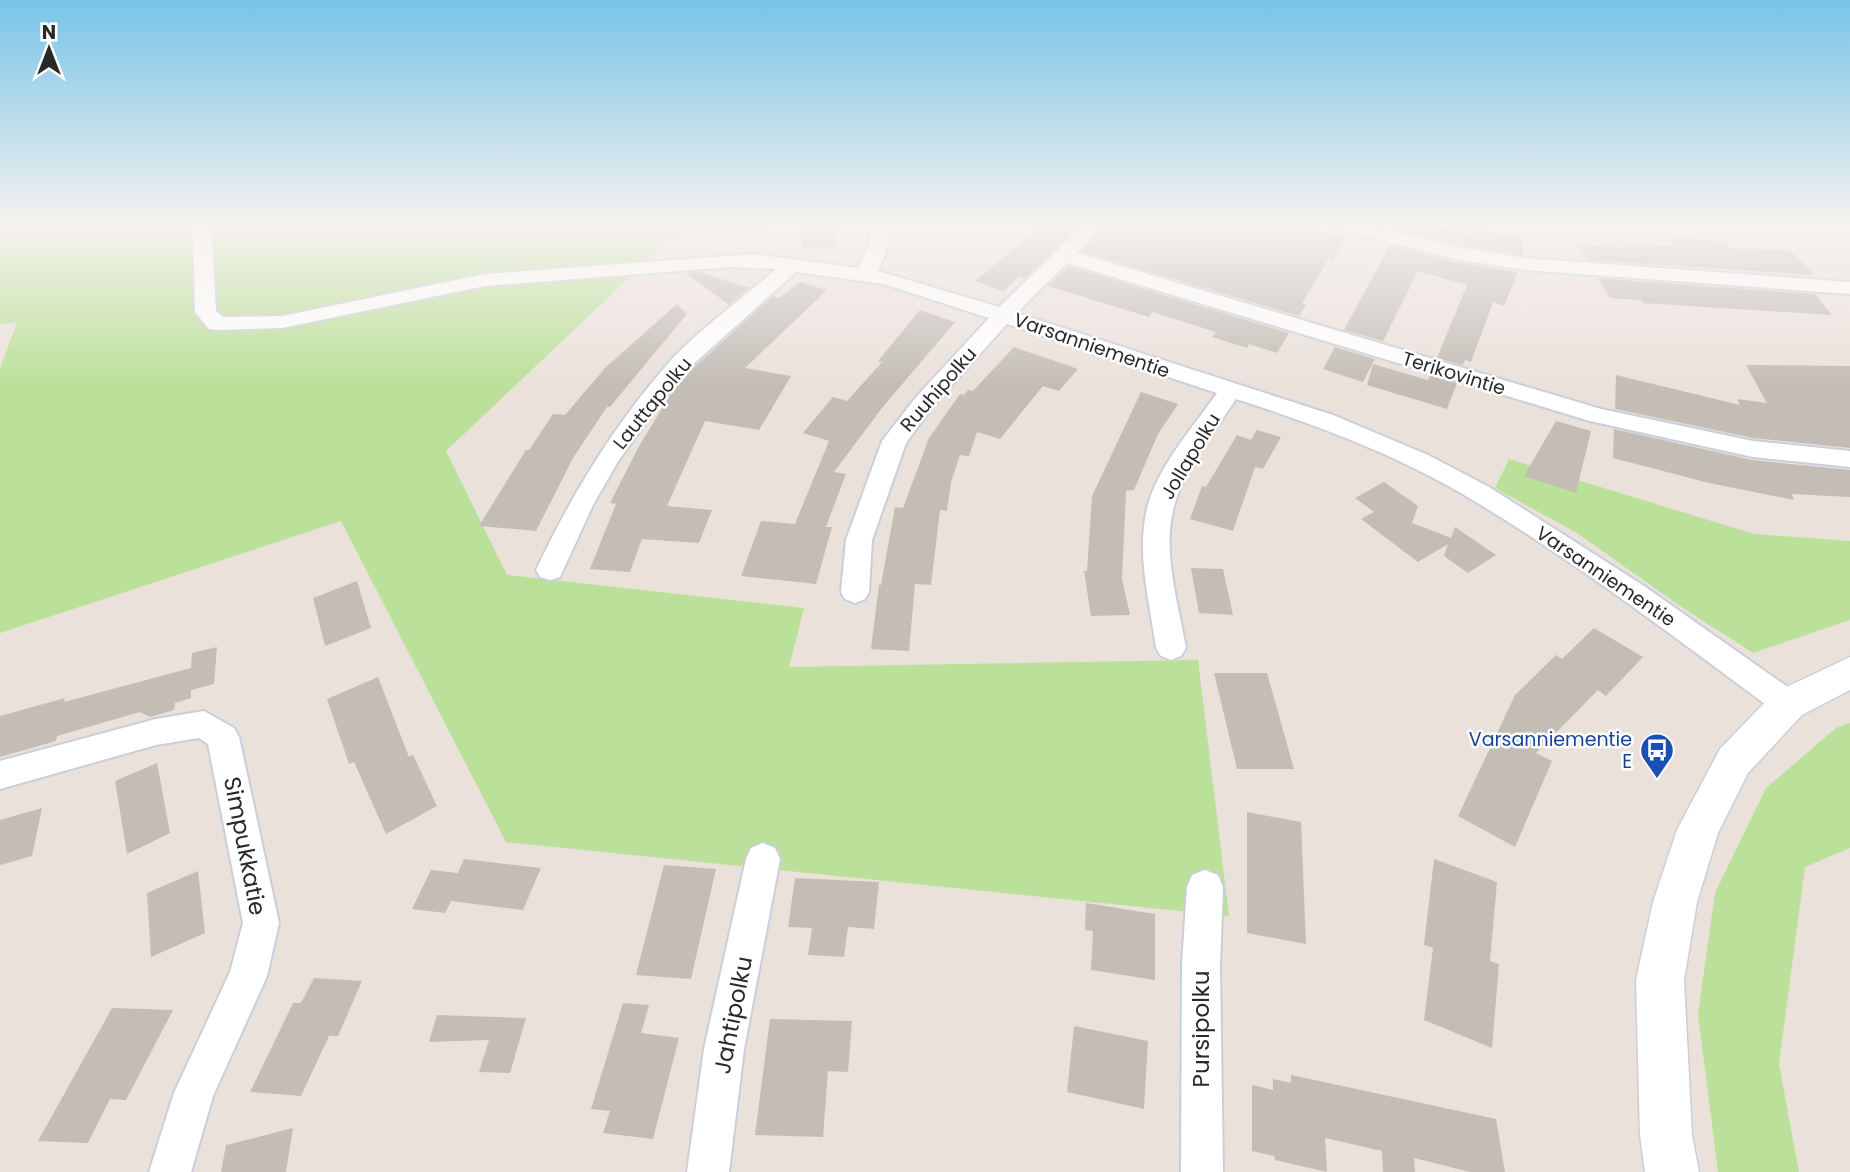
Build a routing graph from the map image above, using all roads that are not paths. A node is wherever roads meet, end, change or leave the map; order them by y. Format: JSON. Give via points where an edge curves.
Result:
{"nodes":[{"id":1,"x":204,"y":277,"type":"edge"},
{"id":2,"x":527,"y":277,"type":"edge"},
{"id":3,"x":780,"y":277,"type":"edge"},
{"id":4,"x":878,"y":277,"type":"edge"},
{"id":5,"x":1043,"y":277,"type":"edge"},
{"id":6,"x":1134,"y":277,"type":"edge"},
{"id":7,"x":1697,"y":277,"type":"edge"},
{"id":8,"x":1850,"y":288,"type":"edge"},
{"id":9,"x":1003,"y":315,"type":"junction"},
{"id":10,"x":1230,"y":391,"type":"junction"},
{"id":11,"x":1850,"y":459,"type":"edge"},
{"id":12,"x":550,"y":570,"type":"dead end"},
{"id":13,"x":855,"y":592,"type":"dead end"},
{"id":14,"x":1171,"y":648,"type":"dead end"},
{"id":15,"x":1850,"y":673,"type":"edge"},
{"id":16,"x":1788,"y":704,"type":"junction"},
{"id":17,"x":0,"y":775,"type":"edge"},
{"id":18,"x":763,"y":859,"type":"dead end"},
{"id":19,"x":1205,"y":887,"type":"dead end"},
{"id":20,"x":170,"y":1172,"type":"edge"},
{"id":21,"x":709,"y":1172,"type":"edge"},
{"id":22,"x":1202,"y":1172,"type":"edge"},
{"id":23,"x":1672,"y":1172,"type":"edge"}],
"edges":[{"from":1,"to":2,"type":"street","name":"Varsanniementie","via":[[206,313],[217,324],[282,322],[485,280]]},
{"from":3,"to":12,"type":"street","name":"Lauttapolku","via":[[681,363],[643,410],[607,459]]},
{"from":4,"to":9,"type":"street","name":"Varsanniementie"},
{"from":5,"to":9,"type":"street","name":"Ruuhipolku"},
{"from":6,"to":11,"type":"street","name":"Terikovintie","via":[[1598,416],[1753,449]]},
{"from":7,"to":8,"type":"street"},
{"from":9,"to":10,"type":"street","name":"Varsanniementie"},
{"from":9,"to":13,"type":"street","name":"Ruuhipolku","via":[[894,441],[859,540]]},
{"from":10,"to":14,"type":"street","name":"Jollapolku","via":[[1159,510],[1156,548]]},
{"from":10,"to":16,"type":"street","name":"Varsanniementie","via":[[1325,420],[1480,493],[1634,593]]},
{"from":15,"to":16,"type":"street"},
{"from":16,"to":23,"type":"street","via":[[1734,761],[1698,831],[1675,902],[1660,980],[1666,1135]]},
{"from":17,"to":20,"type":"street","name":"Simpukkatie","via":[[204,723],[223,737],[261,923],[248,976],[194,1093]]},
{"from":18,"to":21,"type":"street","name":"Jahtipolku","via":[[724,1049]]},
{"from":19,"to":22,"type":"street","name":"Pursipolku"}]}
